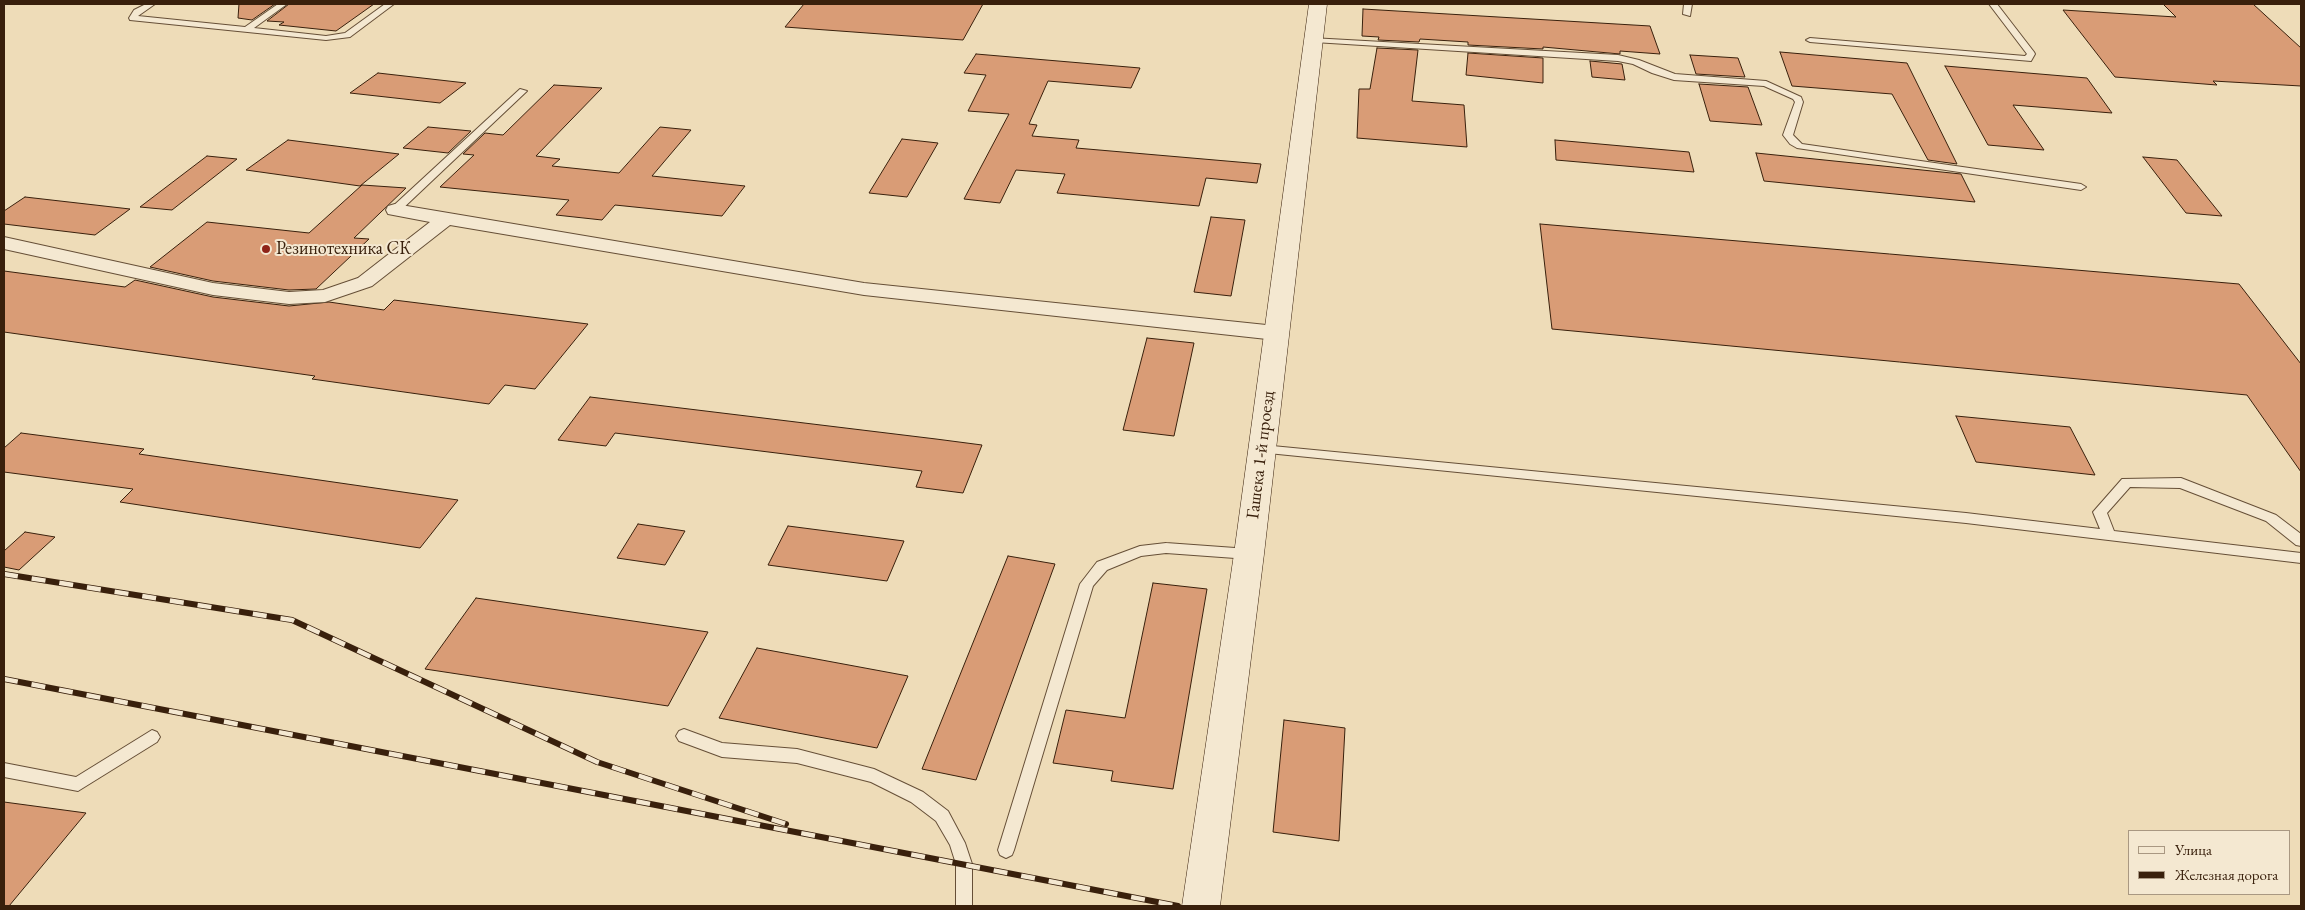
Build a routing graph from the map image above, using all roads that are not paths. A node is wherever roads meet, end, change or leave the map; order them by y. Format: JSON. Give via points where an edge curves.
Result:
{"nodes":[{"id":1,"x":151,"y":4,"type":"edge"},
{"id":2,"x":283,"y":4,"type":"edge"},
{"id":3,"x":390,"y":4,"type":"edge"},
{"id":4,"x":1318,"y":4,"type":"edge"},
{"id":5,"x":1688,"y":4,"type":"edge"},
{"id":6,"x":1993,"y":4,"type":"edge"},
{"id":7,"x":1687,"y":14,"type":"dead end"},
{"id":8,"x":246,"y":30,"type":"junction"},
{"id":9,"x":1314,"y":40,"type":"junction"},
{"id":10,"x":1810,"y":40,"type":"dead end"},
{"id":11,"x":523,"y":91,"type":"dead end"},
{"id":12,"x":2081,"y":187,"type":"dead end"},
{"id":13,"x":395,"y":210,"type":"joint"},
{"id":14,"x":446,"y":218,"type":"junction"},
{"id":15,"x":4,"y":243,"type":"edge"},
{"id":16,"x":1276,"y":333,"type":"junction"},
{"id":17,"x":1262,"y":449,"type":"junction"},
{"id":18,"x":2109,"y":535,"type":"junction"},
{"id":19,"x":2301,"y":541,"type":"edge"},
{"id":20,"x":1249,"y":554,"type":"junction"},
{"id":21,"x":2301,"y":558,"type":"edge"},
{"id":22,"x":684,"y":736,"type":"dead end"},
{"id":23,"x":152,"y":737,"type":"dead end"},
{"id":24,"x":4,"y":770,"type":"edge"},
{"id":25,"x":1006,"y":850,"type":"dead end"},
{"id":26,"x":964,"y":906,"type":"edge"},
{"id":27,"x":1201,"y":906,"type":"edge"}],
"edges":[{"from":1,"to":8,"type":"lane","via":[[133,18]]},
{"from":2,"to":8,"type":"lane"},
{"from":3,"to":8,"type":"lane","via":[[347,35],[337,38]]},
{"from":4,"to":9,"type":"main road","name":"Гашека 1-й проезд"},
{"from":5,"to":7,"type":"lane"},
{"from":6,"to":10,"type":"lane","via":[[2031,54],[2028,60]]},
{"from":9,"to":12,"type":"lane","via":[[1618,58],[1674,77],[1766,84],[1797,98],[1799,102],[1788,135],[1800,146]]},
{"from":9,"to":16,"type":"main road","name":"Гашека 1-й проезд"},
{"from":11,"to":13,"type":"lane"},
{"from":13,"to":14,"type":"street"},
{"from":14,"to":15,"type":"street","via":[[365,282],[325,296],[289,298],[213,289]]},
{"from":14,"to":16,"type":"street","via":[[864,289]]},
{"from":16,"to":17,"type":"main road","name":"Гашека 1-й проезд"},
{"from":17,"to":18,"type":"lane"},
{"from":17,"to":20,"type":"main road","name":"Гашека 1-й проезд"},
{"from":18,"to":19,"type":"lane","via":[[2100,512],[2127,482],[2181,483],[2272,518]]},
{"from":18,"to":21,"type":"lane"},
{"from":20,"to":25,"type":"lane","via":[[1166,548],[1140,551],[1102,566],[1087,584]]},
{"from":20,"to":27,"type":"main road","name":"Гашека 1-й проезд"},
{"from":22,"to":26,"type":"lane","via":[[722,750],[797,756],[864,774],[917,797],[942,816],[957,843],[964,864]]},
{"from":23,"to":24,"type":"lane","via":[[78,784]]}]}
